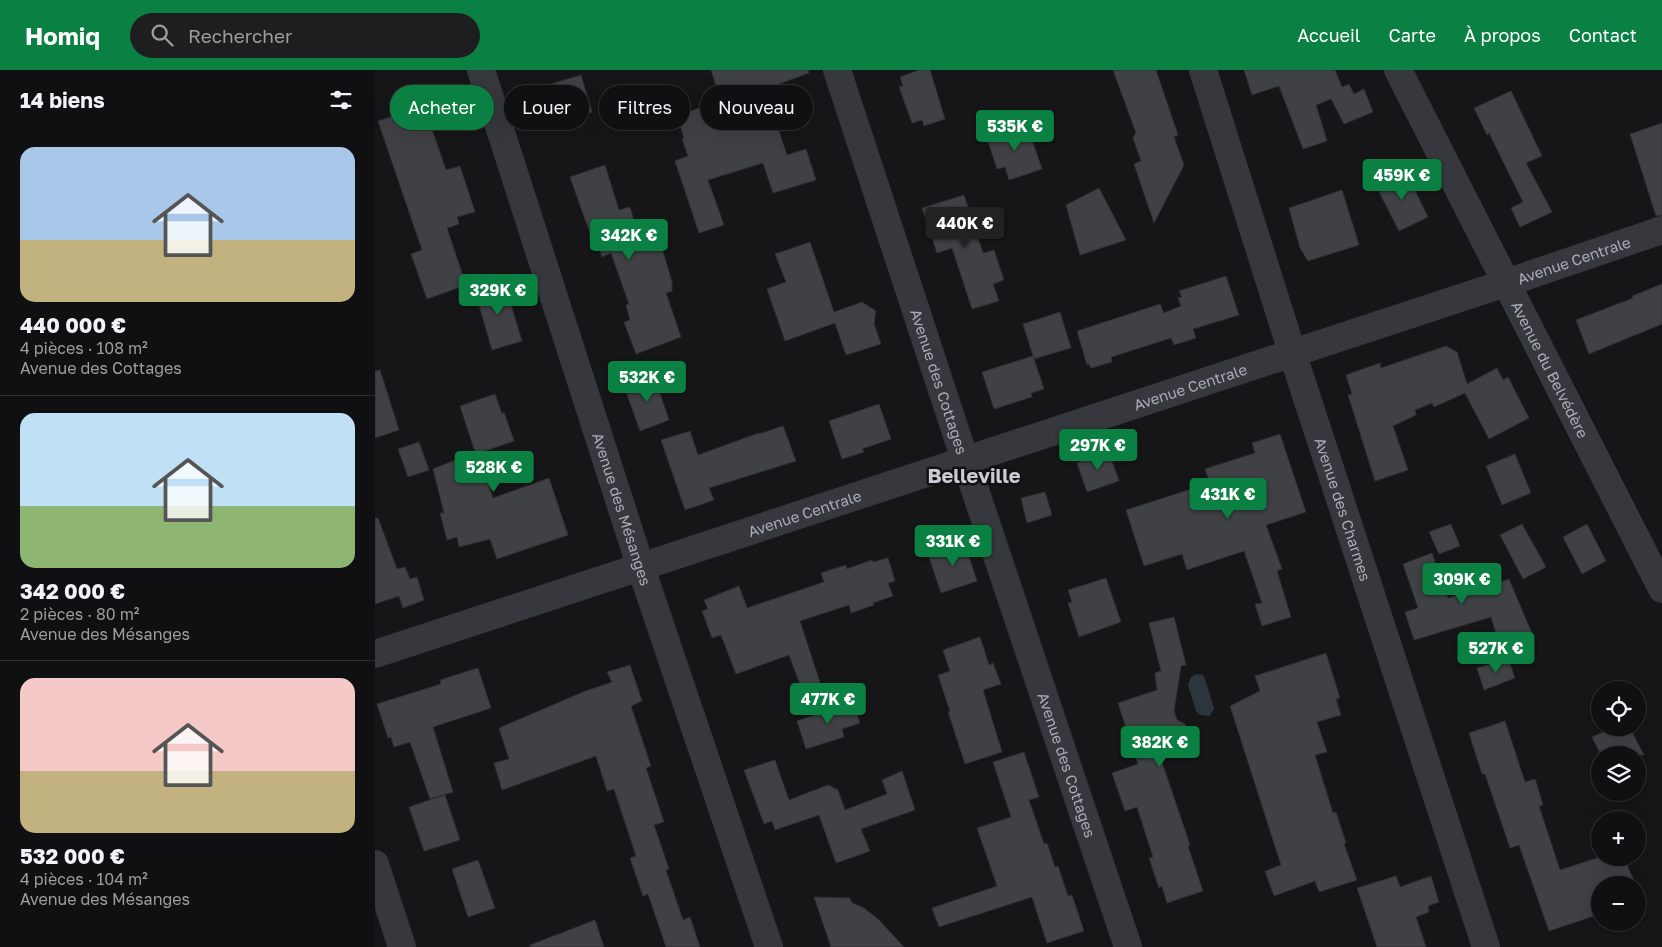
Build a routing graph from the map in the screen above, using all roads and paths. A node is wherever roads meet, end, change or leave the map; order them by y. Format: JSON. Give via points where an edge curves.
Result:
{"nodes":[{"id":1,"x":481,"y":70,"type":"edge"},
{"id":2,"x":837,"y":70,"type":"edge"},
{"id":3,"x":1203,"y":70,"type":"edge"},
{"id":4,"x":1398,"y":70,"type":"edge"},
{"id":5,"x":1662,"y":230,"type":"edge"},
{"id":6,"x":1506,"y":283,"type":"junction"},
{"id":7,"x":1292,"y":352,"type":"junction"},
{"id":8,"x":965,"y":460,"type":"junction"},
{"id":9,"x":641,"y":568,"type":"junction"},
{"id":10,"x":1662,"y":589,"type":"edge"},
{"id":11,"x":375,"y":654,"type":"edge"},
{"id":12,"x":375,"y":864,"type":"edge"},
{"id":13,"x":402,"y":947,"type":"edge"},
{"id":14,"x":769,"y":947,"type":"edge"},
{"id":15,"x":1129,"y":947,"type":"edge"},
{"id":16,"x":1486,"y":947,"type":"edge"}],
"edges":[{"from":1,"to":9,"type":"street","name":"Avenue des Mésanges"},
{"from":2,"to":8,"type":"street","name":"Avenue des Cottages"},
{"from":3,"to":7,"type":"street","name":"Avenue des Charmes"},
{"from":4,"to":6,"type":"street","name":"Avenue du Belvédère"},
{"from":5,"to":6,"type":"street","name":"Avenue Centrale"},
{"from":6,"to":7,"type":"street","name":"Avenue Centrale"},
{"from":6,"to":10,"type":"street","name":"Avenue du Belvédère"},
{"from":7,"to":8,"type":"street","name":"Avenue Centrale"},
{"from":7,"to":16,"type":"street","name":"Avenue des Charmes"},
{"from":8,"to":9,"type":"street","name":"Avenue Centrale"},
{"from":8,"to":15,"type":"street","name":"Avenue des Cottages"},
{"from":9,"to":11,"type":"street","name":"Avenue Centrale"},
{"from":9,"to":14,"type":"street","name":"Avenue des Mésanges"},
{"from":12,"to":13,"type":"street"}]}
